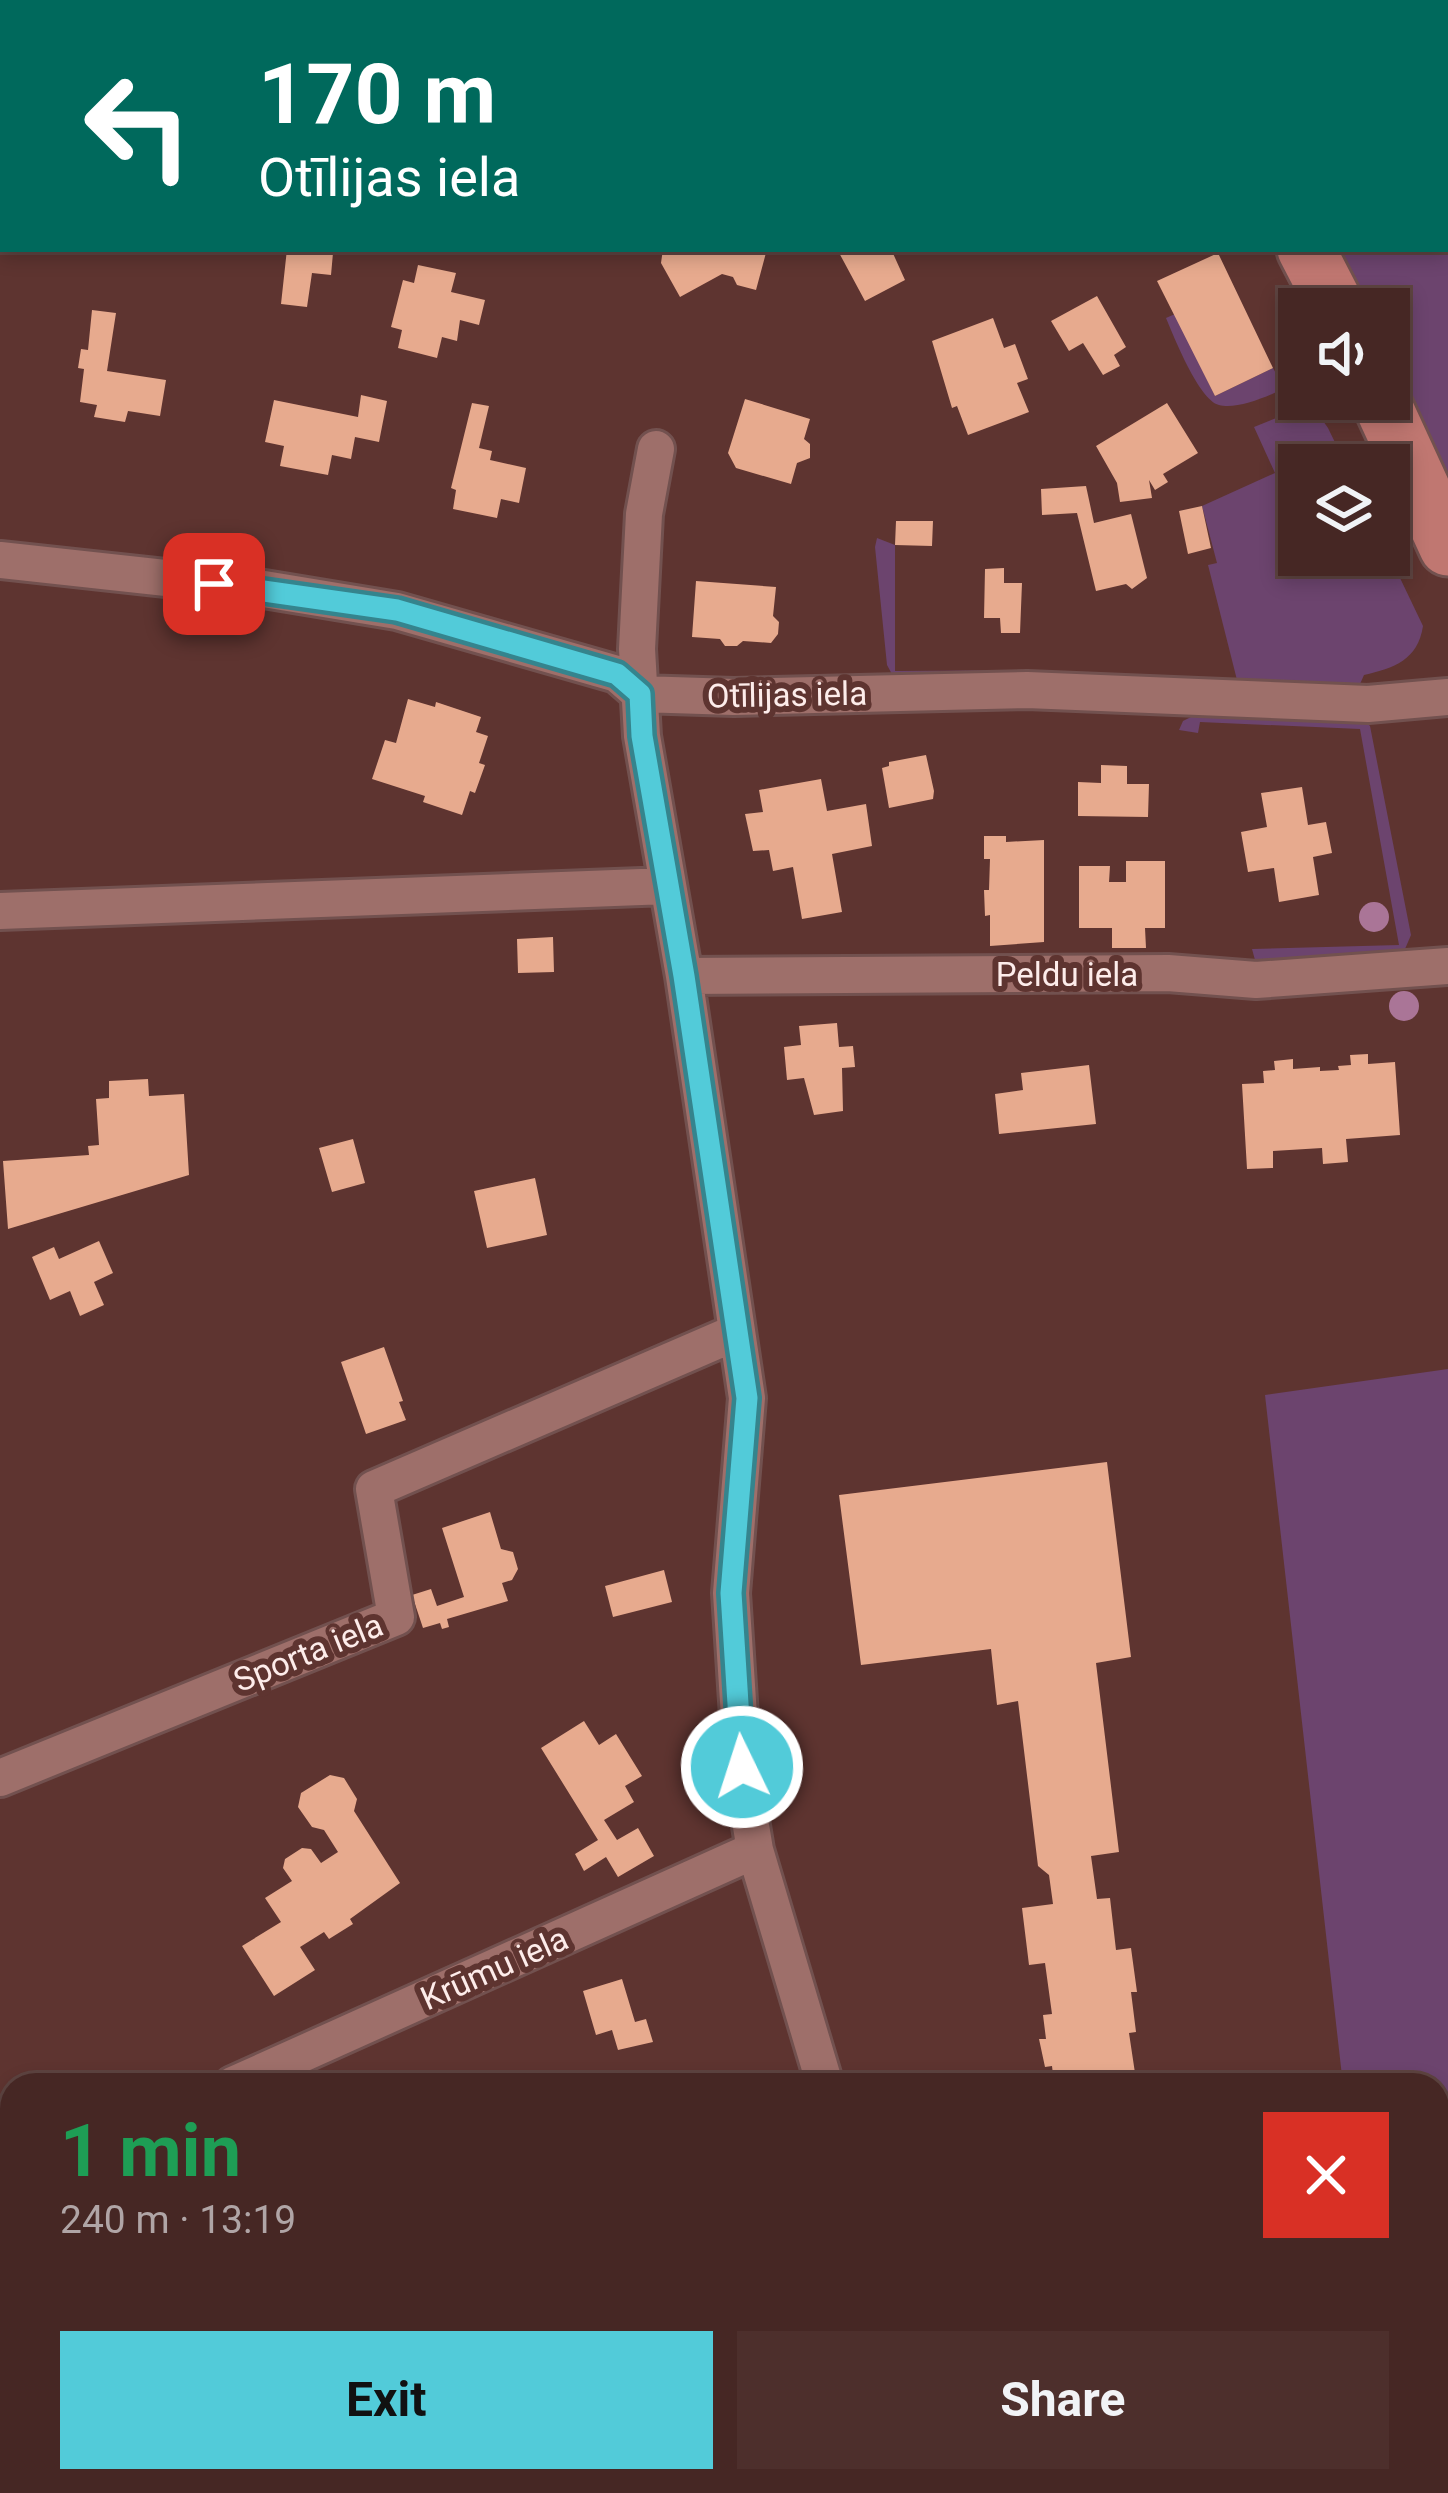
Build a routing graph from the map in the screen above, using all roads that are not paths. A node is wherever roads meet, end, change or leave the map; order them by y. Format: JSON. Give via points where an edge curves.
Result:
{"nodes":[{"id":1,"x":1308,"y":252,"type":"edge"},
{"id":2,"x":1326,"y":288,"type":"edge"},
{"id":3,"x":1390,"y":420,"type":"edge"},
{"id":4,"x":656,"y":449,"type":"dead end"},
{"id":5,"x":1448,"y":548,"type":"edge"},
{"id":6,"x":0,"y":560,"type":"edge"},
{"id":7,"x":640,"y":694,"type":"junction"},
{"id":8,"x":1448,"y":697,"type":"edge"},
{"id":9,"x":668,"y":886,"type":"junction"},
{"id":10,"x":0,"y":911,"type":"edge"},
{"id":11,"x":1448,"y":966,"type":"edge"},
{"id":12,"x":684,"y":976,"type":"junction"},
{"id":13,"x":737,"y":1333,"type":"junction"},
{"id":14,"x":0,"y":1778,"type":"edge"},
{"id":15,"x":755,"y":1850,"type":"junction"},
{"id":16,"x":259,"y":2073,"type":"edge"},
{"id":17,"x":822,"y":2073,"type":"edge"}],
"edges":[{"from":1,"to":2,"type":"main road"},
{"from":3,"to":5,"type":"main road"},
{"from":4,"to":7,"type":"street","via":[[644,514]]},
{"from":6,"to":7,"type":"street","name":"Otīlijas iela","via":[[397,610],[617,674]]},
{"from":7,"to":8,"type":"street","name":"Otīlijas iela","via":[[1028,690],[1368,704]]},
{"from":7,"to":9,"type":"street"},
{"from":9,"to":10,"type":"street"},
{"from":9,"to":12,"type":"street"},
{"from":11,"to":12,"type":"street","name":"Peldu iela","via":[[1256,980]]},
{"from":12,"to":13,"type":"street"},
{"from":13,"to":14,"type":"street","name":"Sporta iela","via":[[374,1489],[396,1617]]},
{"from":13,"to":15,"type":"street","via":[[747,1398],[731,1593],[742,1778]]},
{"from":15,"to":16,"type":"street","name":"Krūmu iela"},
{"from":15,"to":17,"type":"street"}]}
